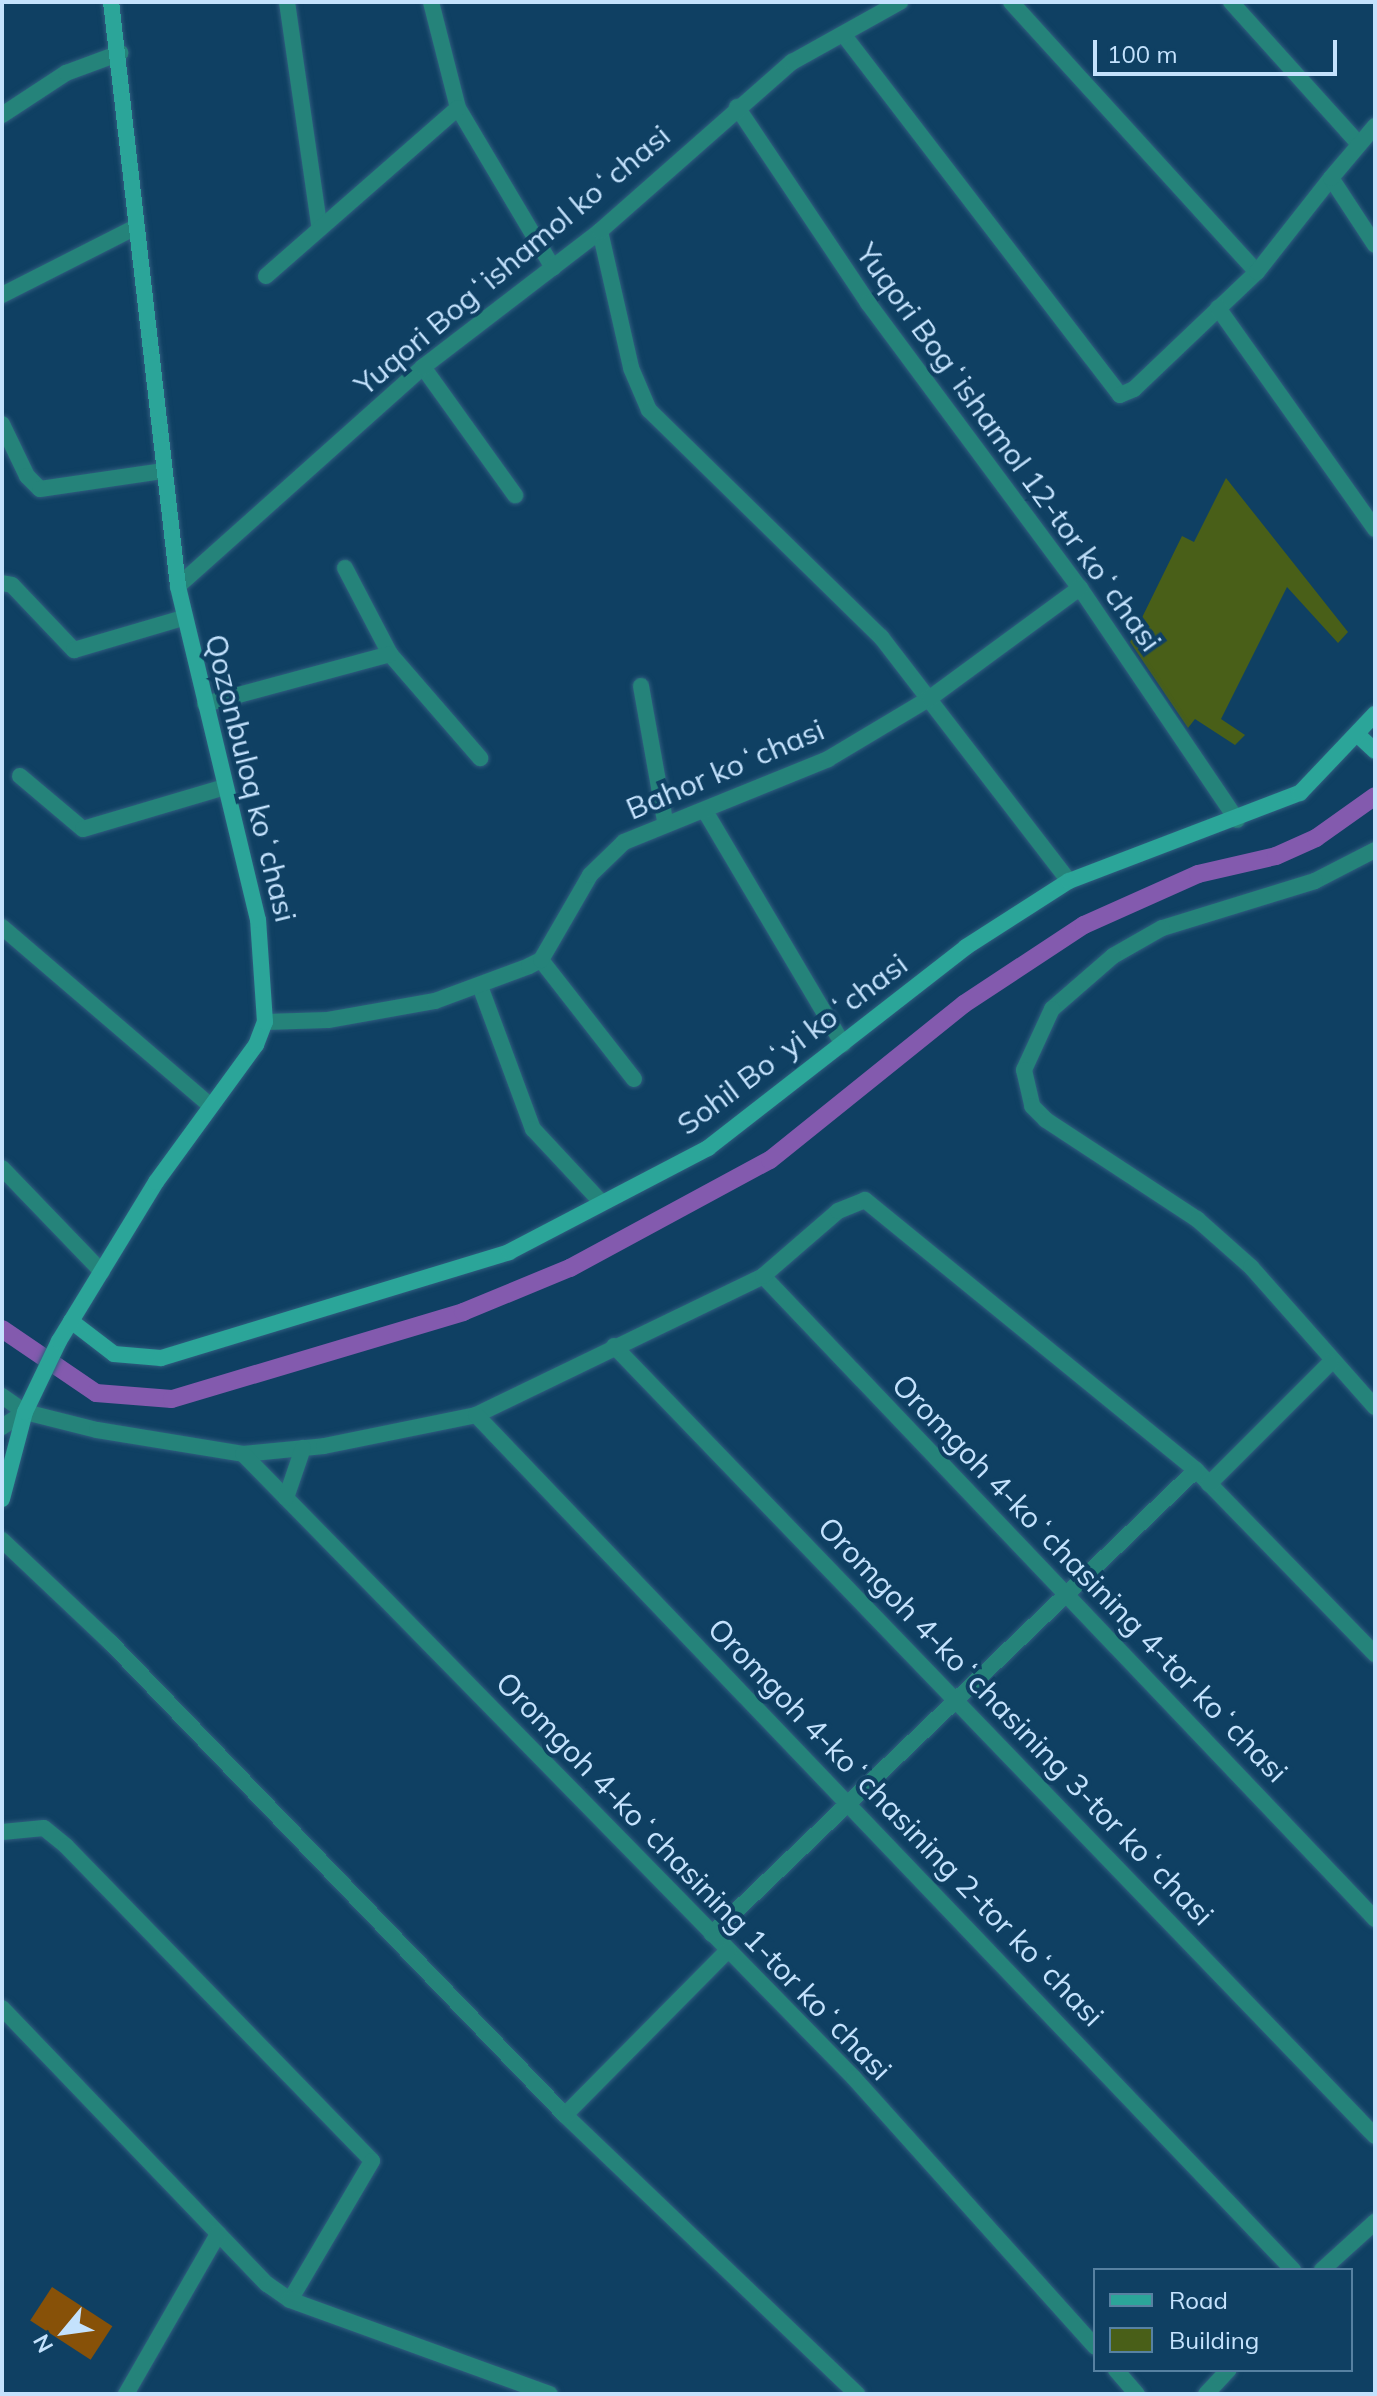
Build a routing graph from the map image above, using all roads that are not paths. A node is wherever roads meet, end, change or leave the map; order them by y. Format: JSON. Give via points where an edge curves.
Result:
{"nodes":[{"id":1,"x":111,"y":2,"type":"edge"},
{"id":2,"x":287,"y":2,"type":"edge"},
{"id":3,"x":431,"y":2,"type":"edge"},
{"id":4,"x":900,"y":2,"type":"edge"},
{"id":5,"x":1011,"y":2,"type":"edge"},
{"id":6,"x":1231,"y":2,"type":"edge"},
{"id":7,"x":843,"y":34,"type":"junction"},
{"id":8,"x":120,"y":53,"type":"junction"},
{"id":9,"x":737,"y":107,"type":"junction"},
{"id":10,"x":458,"y":108,"type":"junction"},
{"id":11,"x":2,"y":115,"type":"edge"},
{"id":12,"x":1375,"y":126,"type":"edge"},
{"id":13,"x":1357,"y":142,"type":"junction"},
{"id":14,"x":1331,"y":178,"type":"junction"},
{"id":15,"x":319,"y":225,"type":"junction"},
{"id":16,"x":134,"y":228,"type":"junction"},
{"id":17,"x":600,"y":231,"type":"junction"},
{"id":18,"x":1375,"y":245,"type":"edge"},
{"id":19,"x":553,"y":268,"type":"junction"},
{"id":20,"x":1257,"y":272,"type":"junction"},
{"id":21,"x":266,"y":276,"type":"dead end"},
{"id":22,"x":2,"y":295,"type":"edge"},
{"id":23,"x":1218,"y":308,"type":"junction"},
{"id":24,"x":423,"y":367,"type":"junction"},
{"id":25,"x":2,"y":424,"type":"edge"},
{"id":26,"x":164,"y":471,"type":"junction"},
{"id":27,"x":515,"y":495,"type":"dead end"},
{"id":28,"x":1375,"y":529,"type":"edge"},
{"id":29,"x":345,"y":568,"type":"dead end"},
{"id":30,"x":2,"y":583,"type":"edge"},
{"id":31,"x":178,"y":586,"type":"junction"},
{"id":32,"x":1080,"y":588,"type":"junction"},
{"id":33,"x":183,"y":618,"type":"junction"},
{"id":34,"x":390,"y":654,"type":"junction"},
{"id":35,"x":641,"y":686,"type":"dead end"},
{"id":36,"x":930,"y":698,"type":"junction"},
{"id":37,"x":205,"y":704,"type":"junction"},
{"id":38,"x":1375,"y":714,"type":"edge"},
{"id":39,"x":1368,"y":744,"type":"edge"},
{"id":40,"x":480,"y":758,"type":"dead end"},
{"id":41,"x":20,"y":776,"type":"dead end"},
{"id":42,"x":225,"y":787,"type":"junction"},
{"id":43,"x":705,"y":811,"type":"junction"},
{"id":44,"x":1237,"y":820,"type":"junction"},
{"id":45,"x":665,"y":821,"type":"junction"},
{"id":46,"x":1375,"y":850,"type":"edge"},
{"id":47,"x":1069,"y":881,"type":"junction"},
{"id":48,"x":2,"y":927,"type":"edge"},
{"id":49,"x":541,"y":960,"type":"junction"},
{"id":50,"x":480,"y":986,"type":"junction"},
{"id":51,"x":265,"y":1022,"type":"junction"},
{"id":52,"x":843,"y":1044,"type":"junction"},
{"id":53,"x":634,"y":1079,"type":"dead end"},
{"id":54,"x":210,"y":1105,"type":"junction"},
{"id":55,"x":2,"y":1168,"type":"edge"},
{"id":56,"x":602,"y":1203,"type":"junction"},
{"id":57,"x":102,"y":1272,"type":"junction"},
{"id":58,"x":763,"y":1276,"type":"junction"},
{"id":59,"x":71,"y":1321,"type":"junction"},
{"id":60,"x":614,"y":1346,"type":"junction"},
{"id":61,"x":1330,"y":1363,"type":"junction"},
{"id":62,"x":2,"y":1396,"type":"edge"},
{"id":63,"x":1375,"y":1407,"type":"edge"},
{"id":64,"x":25,"y":1412,"type":"junction"},
{"id":65,"x":476,"y":1415,"type":"junction"},
{"id":66,"x":2,"y":1427,"type":"edge"},
{"id":67,"x":303,"y":1448,"type":"junction"},
{"id":68,"x":243,"y":1454,"type":"junction"},
{"id":69,"x":1196,"y":1470,"type":"junction"},
{"id":70,"x":1209,"y":1484,"type":"junction"},
{"id":71,"x":286,"y":1498,"type":"junction"},
{"id":72,"x":2,"y":1499,"type":"edge"},
{"id":73,"x":2,"y":1540,"type":"edge"},
{"id":74,"x":1068,"y":1592,"type":"junction"},
{"id":75,"x":1375,"y":1654,"type":"edge"},
{"id":76,"x":954,"y":1696,"type":"junction"},
{"id":77,"x":849,"y":1799,"type":"junction"},
{"id":78,"x":2,"y":1832,"type":"edge"},
{"id":79,"x":1375,"y":1919,"type":"edge"},
{"id":80,"x":712,"y":1934,"type":"junction"},
{"id":81,"x":728,"y":1950,"type":"junction"},
{"id":82,"x":2,"y":2008,"type":"edge"},
{"id":83,"x":565,"y":2115,"type":"junction"},
{"id":84,"x":1375,"y":2136,"type":"edge"},
{"id":85,"x":1375,"y":2222,"type":"edge"},
{"id":86,"x":218,"y":2234,"type":"junction"},
{"id":87,"x":1291,"y":2268,"type":"edge"},
{"id":88,"x":1324,"y":2268,"type":"edge"},
{"id":89,"x":290,"y":2300,"type":"junction"},
{"id":90,"x":1093,"y":2345,"type":"edge"},
{"id":91,"x":1118,"y":2372,"type":"edge"},
{"id":92,"x":1226,"y":2372,"type":"edge"},
{"id":93,"x":126,"y":2394,"type":"edge"},
{"id":94,"x":549,"y":2394,"type":"edge"},
{"id":95,"x":857,"y":2394,"type":"edge"},
{"id":96,"x":1137,"y":2394,"type":"edge"},
{"id":97,"x":1206,"y":2394,"type":"edge"}],
"edges":[{"from":1,"to":8,"type":"main road","name":"Qozonbuloq koʻchasi"},
{"from":2,"to":15,"type":"street"},
{"from":3,"to":10,"type":"street"},
{"from":4,"to":7,"type":"street","name":"Yuqori Bogʻishamol koʻchasi"},
{"from":5,"to":20,"type":"street"},
{"from":6,"to":13,"type":"street"},
{"from":7,"to":9,"type":"street","name":"Yuqori Bogʻishamol koʻchasi","via":[[792,62]]},
{"from":7,"to":23,"type":"street","via":[[1120,395]]},
{"from":8,"to":11,"type":"street","via":[[66,73]]},
{"from":8,"to":16,"type":"main road","name":"Qozonbuloq koʻchasi"},
{"from":9,"to":17,"type":"street","name":"Yuqori Bogʻishamol koʻchasi"},
{"from":9,"to":32,"type":"street","name":"Yuqori Bogʻishamol 12-tor koʻchasi","via":[[868,303]]},
{"from":10,"to":15,"type":"street"},
{"from":10,"to":19,"type":"street"},
{"from":12,"to":13,"type":"street"},
{"from":13,"to":14,"type":"street"},
{"from":14,"to":18,"type":"street"},
{"from":14,"to":20,"type":"street"},
{"from":15,"to":21,"type":"street"},
{"from":16,"to":22,"type":"street"},
{"from":16,"to":26,"type":"main road","name":"Qozonbuloq koʻchasi"},
{"from":17,"to":19,"type":"street","name":"Yuqori Bogʻishamol koʻchasi"},
{"from":17,"to":36,"type":"street","via":[[631,368],[649,410],[881,637]]},
{"from":19,"to":24,"type":"street","name":"Yuqori Bogʻishamol koʻchasi"},
{"from":20,"to":23,"type":"street"},
{"from":23,"to":28,"type":"street"},
{"from":24,"to":27,"type":"street"},
{"from":24,"to":31,"type":"street","name":"Yuqori Bogʻishamol koʻchasi"},
{"from":25,"to":26,"type":"street","via":[[40,489]]},
{"from":26,"to":31,"type":"main road","name":"Qozonbuloq koʻchasi"},
{"from":29,"to":34,"type":"street"},
{"from":30,"to":33,"type":"street","via":[[12,585],[74,650]]},
{"from":31,"to":33,"type":"main road","name":"Qozonbuloq koʻchasi"},
{"from":32,"to":36,"type":"street","name":"Bahor koʻchasi"},
{"from":32,"to":44,"type":"street","name":"Yuqori Bogʻishamol 12-tor koʻchasi"},
{"from":33,"to":37,"type":"main road","name":"Qozonbuloq koʻchasi"},
{"from":34,"to":37,"type":"street"},
{"from":34,"to":40,"type":"street"},
{"from":35,"to":45,"type":"street"},
{"from":36,"to":43,"type":"street","name":"Bahor koʻchasi","via":[[828,759]]},
{"from":36,"to":47,"type":"street"},
{"from":37,"to":42,"type":"main road","name":"Qozonbuloq koʻchasi"},
{"from":38,"to":39,"type":"main road","name":"Sohil Boʻyi koʻchasi"},
{"from":39,"to":44,"type":"main road","name":"Sohil Boʻyi koʻchasi","via":[[1300,793]]},
{"from":41,"to":42,"type":"street","via":[[83,829]]},
{"from":42,"to":51,"type":"main road","name":"Qozonbuloq koʻchasi","via":[[258,920]]},
{"from":43,"to":45,"type":"street","name":"Bahor koʻchasi"},
{"from":43,"to":52,"type":"street"},
{"from":44,"to":47,"type":"main road","name":"Sohil Boʻyi koʻchasi"},
{"from":45,"to":49,"type":"street","name":"Bahor koʻchasi","via":[[624,842],[590,875]]},
{"from":46,"to":61,"type":"street","via":[[1315,881],[1162,928],[1113,956],[1052,1009],[1024,1070],[1032,1106],[1046,1120],[1197,1219],[1251,1267]]},
{"from":47,"to":52,"type":"main road","name":"Sohil Boʻyi koʻchasi","via":[[966,947]]},
{"from":48,"to":54,"type":"street"},
{"from":49,"to":50,"type":"street"},
{"from":49,"to":53,"type":"street"},
{"from":50,"to":51,"type":"street","via":[[435,1001],[328,1020]]},
{"from":50,"to":56,"type":"street","via":[[533,1129]]},
{"from":51,"to":54,"type":"main road","via":[[256,1045]]},
{"from":52,"to":56,"type":"main road","name":"Sohil Boʻyi koʻchasi","via":[[708,1148]]},
{"from":54,"to":57,"type":"main road"},
{"from":55,"to":57,"type":"street"},
{"from":56,"to":59,"type":"main road","name":"Sohil Boʻyi koʻchasi","via":[[509,1252],[179,1354],[123,1357]]},
{"from":57,"to":59,"type":"main road"},
{"from":58,"to":60,"type":"street"},
{"from":58,"to":69,"type":"street","via":[[838,1211],[865,1200]]},
{"from":58,"to":74,"type":"street","name":"Oromgoh 4-koʻchasining 4-tor koʻchasi"},
{"from":59,"to":64,"type":"main road"},
{"from":60,"to":65,"type":"street"},
{"from":60,"to":76,"type":"street","name":"Oromgoh 4-koʻchasining 3-tor koʻchasi"},
{"from":61,"to":63,"type":"street"},
{"from":61,"to":70,"type":"street"},
{"from":62,"to":64,"type":"street"},
{"from":64,"to":66,"type":"street"},
{"from":64,"to":68,"type":"street"},
{"from":64,"to":72,"type":"main road"},
{"from":65,"to":67,"type":"street"},
{"from":65,"to":77,"type":"street","name":"Oromgoh 4-koʻchasining 2-tor koʻchasi"},
{"from":67,"to":68,"type":"street"},
{"from":67,"to":71,"type":"street"},
{"from":68,"to":71,"type":"street","name":"Oromgoh 4-koʻchasining 1-tor koʻchasi"},
{"from":69,"to":70,"type":"street"},
{"from":69,"to":74,"type":"street"},
{"from":70,"to":75,"type":"street"},
{"from":71,"to":80,"type":"street","name":"Oromgoh 4-koʻchasining 1-tor koʻchasi"},
{"from":73,"to":83,"type":"street","via":[[110,1642]]},
{"from":74,"to":76,"type":"street"},
{"from":74,"to":79,"type":"street","name":"Oromgoh 4-koʻchasining 4-tor koʻchasi"},
{"from":76,"to":77,"type":"street"},
{"from":76,"to":84,"type":"street","name":"Oromgoh 4-koʻchasining 3-tor koʻchasi"},
{"from":77,"to":80,"type":"street"},
{"from":77,"to":87,"type":"street","name":"Oromgoh 4-koʻchasining 2-tor koʻchasi"},
{"from":78,"to":89,"type":"street","via":[[44,1828],[66,1846],[366,2151],[371,2171]]},
{"from":80,"to":81,"type":"street","name":"Oromgoh 4-koʻchasining 1-tor koʻchasi"},
{"from":81,"to":83,"type":"street"},
{"from":81,"to":90,"type":"street","name":"Oromgoh 4-koʻchasining 1-tor koʻchasi","via":[[854,2078]]},
{"from":82,"to":86,"type":"street"},
{"from":83,"to":95,"type":"street"},
{"from":85,"to":88,"type":"street"},
{"from":86,"to":89,"type":"street"},
{"from":86,"to":93,"type":"street"},
{"from":89,"to":94,"type":"street"},
{"from":91,"to":96,"type":"street"},
{"from":92,"to":97,"type":"street"}]}
